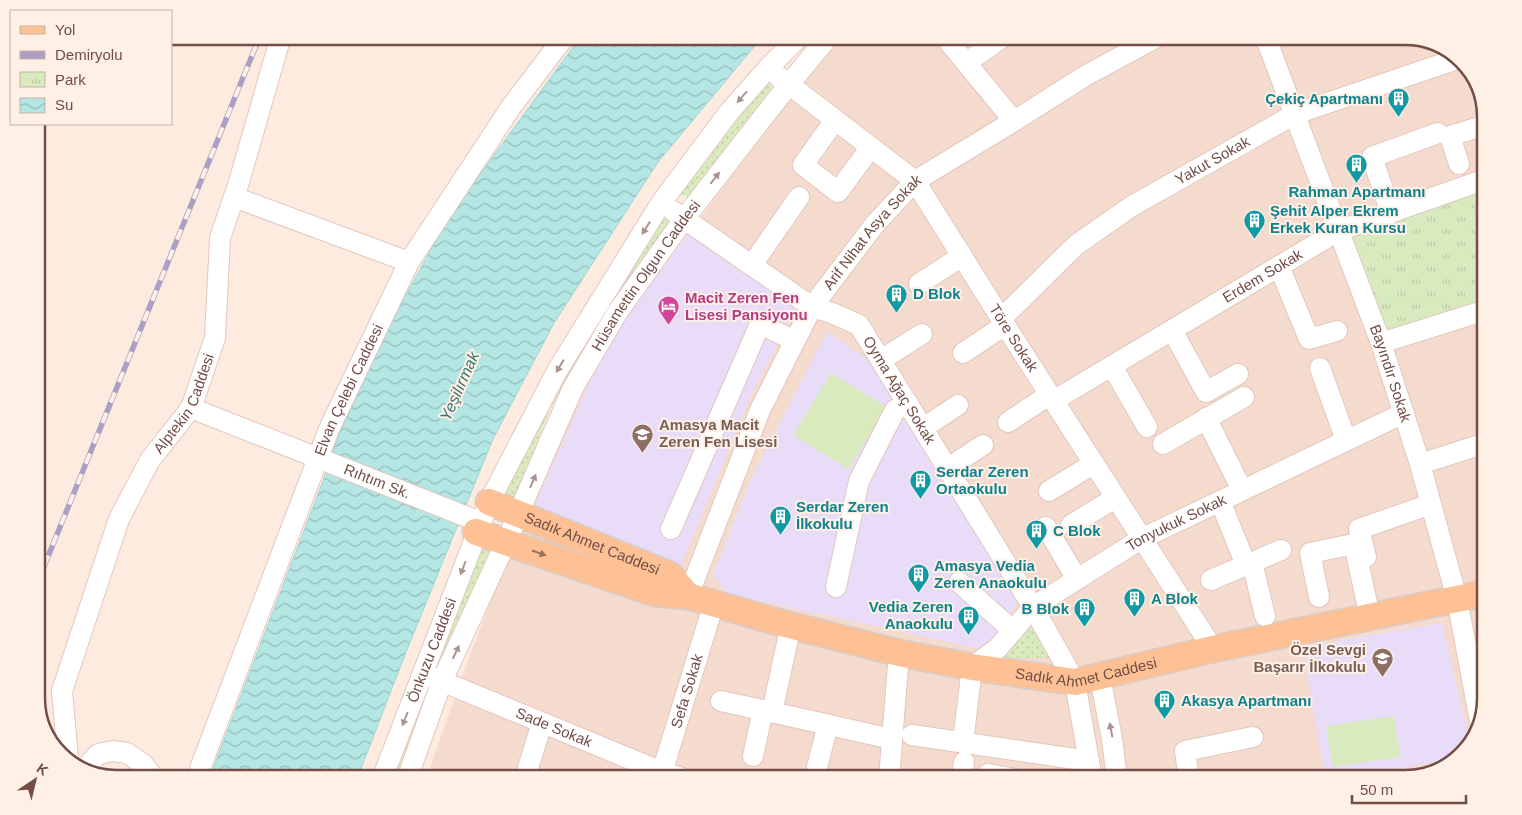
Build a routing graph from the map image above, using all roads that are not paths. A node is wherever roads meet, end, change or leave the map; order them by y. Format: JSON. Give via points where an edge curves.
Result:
{"nodes":[{"id":1,"x":279,"y":45,"type":"edge"},
{"id":2,"x":558,"y":45,"type":"edge"},
{"id":3,"x":791,"y":45,"type":"edge"},
{"id":4,"x":822,"y":45,"type":"edge"},
{"id":5,"x":951,"y":45,"type":"edge"},
{"id":6,"x":991,"y":45,"type":"edge"},
{"id":7,"x":1142,"y":45,"type":"edge"},
{"id":8,"x":1268,"y":45,"type":"edge"},
{"id":9,"x":1450,"y":61,"type":"edge"},
{"id":10,"x":966,"y":63,"type":"junction"},
{"id":11,"x":768,"y":68,"type":"junction"},
{"id":12,"x":789,"y":84,"type":"junction"},
{"id":13,"x":1295,"y":114,"type":"junction"},
{"id":14,"x":835,"y":120,"type":"junction"},
{"id":15,"x":1014,"y":121,"type":"junction"},
{"id":16,"x":1477,"y":128,"type":"edge"},
{"id":17,"x":1438,"y":134,"type":"dead end"},
{"id":18,"x":871,"y":147,"type":"junction"},
{"id":19,"x":1459,"y":164,"type":"dead end"},
{"id":20,"x":915,"y":181,"type":"junction"},
{"id":21,"x":1477,"y":183,"type":"edge"},
{"id":22,"x":234,"y":197,"type":"junction"},
{"id":23,"x":799,"y":197,"type":"dead end"},
{"id":24,"x":661,"y":203,"type":"junction"},
{"id":25,"x":1391,"y":213,"type":"junction"},
{"id":26,"x":684,"y":219,"type":"junction"},
{"id":27,"x":1338,"y":231,"type":"junction"},
{"id":28,"x":962,"y":256,"type":"junction"},
{"id":29,"x":409,"y":262,"type":"junction"},
{"id":30,"x":752,"y":265,"type":"junction"},
{"id":31,"x":1279,"y":266,"type":"junction"},
{"id":32,"x":919,"y":284,"type":"dead end"},
{"id":33,"x":812,"y":307,"type":"junction"},
{"id":34,"x":1477,"y":313,"type":"edge"},
{"id":35,"x":1003,"y":322,"type":"junction"},
{"id":36,"x":1172,"y":330,"type":"junction"},
{"id":37,"x":1337,"y":331,"type":"dead end"},
{"id":38,"x":922,"y":334,"type":"dead end"},
{"id":39,"x":795,"y":341,"type":"junction"},
{"id":40,"x":1381,"y":343,"type":"junction"},
{"id":41,"x":963,"y":354,"type":"dead end"},
{"id":42,"x":881,"y":360,"type":"junction"},
{"id":43,"x":1112,"y":366,"type":"junction"},
{"id":44,"x":1316,"y":372,"type":"dead end"},
{"id":45,"x":1238,"y":374,"type":"dead end"},
{"id":46,"x":1244,"y":397,"type":"dead end"},
{"id":47,"x":1051,"y":398,"type":"junction"},
{"id":48,"x":908,"y":404,"type":"junction"},
{"id":49,"x":958,"y":405,"type":"dead end"},
{"id":50,"x":191,"y":408,"type":"junction"},
{"id":51,"x":1404,"y":413,"type":"junction"},
{"id":52,"x":1206,"y":418,"type":"junction"},
{"id":53,"x":1008,"y":422,"type":"dead end"},
{"id":54,"x":1147,"y":427,"type":"dead end"},
{"id":55,"x":923,"y":428,"type":"junction"},
{"id":56,"x":1344,"y":442,"type":"junction"},
{"id":57,"x":1163,"y":444,"type":"dead end"},
{"id":58,"x":982,"y":445,"type":"dead end"},
{"id":59,"x":1477,"y":445,"type":"edge"},
{"id":60,"x":319,"y":458,"type":"junction"},
{"id":61,"x":1093,"y":464,"type":"junction"},
{"id":62,"x":1420,"y":464,"type":"junction"},
{"id":63,"x":948,"y":468,"type":"junction"},
{"id":64,"x":1242,"y":490,"type":"junction"},
{"id":65,"x":1049,"y":491,"type":"dead end"},
{"id":66,"x":1115,"y":498,"type":"junction"},
{"id":67,"x":1220,"y":501,"type":"junction"},
{"id":68,"x":1431,"y":504,"type":"junction"},
{"id":69,"x":519,"y":514,"type":"junction"},
{"id":70,"x":482,"y":519,"type":"junction"},
{"id":71,"x":1071,"y":525,"type":"dead end"},
{"id":72,"x":1046,"y":527,"type":"dead end"},
{"id":73,"x":670,"y":529,"type":"dead end"},
{"id":74,"x":1141,"y":538,"type":"junction"},
{"id":75,"x":506,"y":542,"type":"junction"},
{"id":76,"x":1280,"y":550,"type":"dead end"},
{"id":77,"x":1249,"y":564,"type":"junction"},
{"id":78,"x":1077,"y":579,"type":"junction"},
{"id":79,"x":1210,"y":580,"type":"dead end"},
{"id":80,"x":959,"y":582,"type":"dead end"},
{"id":81,"x":836,"y":588,"type":"dead end"},
{"id":82,"x":1477,"y":595,"type":"edge"},
{"id":83,"x":688,"y":596,"type":"junction"},
{"id":84,"x":1319,"y":597,"type":"dead end"},
{"id":85,"x":1457,"y":599,"type":"junction"},
{"id":86,"x":714,"y":603,"type":"junction"},
{"id":87,"x":1033,"y":607,"type":"junction"},
{"id":88,"x":1375,"y":616,"type":"junction"},
{"id":89,"x":791,"y":625,"type":"junction"},
{"id":90,"x":1267,"y":625,"type":"junction"},
{"id":91,"x":1013,"y":630,"type":"junction"},
{"id":92,"x":1213,"y":649,"type":"junction"},
{"id":93,"x":900,"y":653,"type":"junction"},
{"id":94,"x":972,"y":667,"type":"junction"},
{"id":95,"x":423,"y":673,"type":"junction"},
{"id":96,"x":1088,"y":680,"type":"junction"},
{"id":97,"x":442,"y":681,"type":"junction"},
{"id":98,"x":721,"y":701,"type":"dead end"},
{"id":99,"x":1477,"y":703,"type":"edge"},
{"id":100,"x":768,"y":711,"type":"junction"},
{"id":101,"x":542,"y":723,"type":"junction"},
{"id":102,"x":828,"y":725,"type":"junction"},
{"id":103,"x":902,"y":737,"type":"junction"},
{"id":104,"x":1253,"y":737,"type":"dead end"},
{"id":105,"x":67,"y":749,"type":"edge"},
{"id":106,"x":753,"y":756,"type":"dead end"},
{"id":107,"x":963,"y":761,"type":"edge"},
{"id":108,"x":89,"y":764,"type":"edge"},
{"id":109,"x":817,"y":767,"type":"dead end"},
{"id":110,"x":528,"y":768,"type":"dead end"},
{"id":111,"x":149,"y":770,"type":"edge"},
{"id":112,"x":199,"y":770,"type":"edge"},
{"id":113,"x":385,"y":770,"type":"edge"},
{"id":114,"x":410,"y":770,"type":"edge"},
{"id":115,"x":650,"y":770,"type":"edge"},
{"id":116,"x":663,"y":770,"type":"edge"},
{"id":117,"x":892,"y":770,"type":"edge"},
{"id":118,"x":1091,"y":770,"type":"edge"},
{"id":119,"x":1116,"y":770,"type":"edge"},
{"id":120,"x":1187,"y":770,"type":"edge"}],
"edges":[{"from":1,"to":22,"type":"street","name":"Alptekin Caddesi"},
{"from":2,"to":29,"type":"street","name":"Elvan Çelebi Caddesi","via":[[511,107]]},
{"from":3,"to":11,"type":"street","name":"Hüsamettin Olgun Caddesi"},
{"from":4,"to":12,"type":"street","name":"Hüsamettin Olgun Caddesi"},
{"from":5,"to":10,"type":"street"},
{"from":6,"to":10,"type":"street"},
{"from":7,"to":15,"type":"street","name":"Arif Nihat Asya Sokak","via":[[1085,76]]},
{"from":8,"to":13,"type":"street","name":"Bayındır Sokak"},
{"from":9,"to":13,"type":"street","name":"Yakut Sokak"},
{"from":10,"to":15,"type":"street"},
{"from":11,"to":12,"type":"street","name":"Töre Sokak"},
{"from":11,"to":24,"type":"street","name":"Hüsamettin Olgun Caddesi","one_way":true,"via":[[730,111]]},
{"from":12,"to":14,"type":"street","name":"Töre Sokak"},
{"from":26,"to":12,"type":"street","name":"Hüsamettin Olgun Caddesi","one_way":true},
{"from":13,"to":27,"type":"street","name":"Bayındır Sokak"},
{"from":13,"to":35,"type":"street","name":"Yakut Sokak","via":[[1132,206],[1076,245]]},
{"from":14,"to":18,"type":"street","name":"Töre Sokak"},
{"from":14,"to":18,"type":"street","via":[[803,165],[838,192]]},
{"from":15,"to":20,"type":"street","name":"Arif Nihat Asya Sokak"},
{"from":16,"to":19,"type":"street","via":[[1450,136]]},
{"from":17,"to":25,"type":"street","via":[[1372,156]]},
{"from":18,"to":20,"type":"street","name":"Töre Sokak"},
{"from":20,"to":28,"type":"street","name":"Töre Sokak"},
{"from":20,"to":33,"type":"street","name":"Arif Nihat Asya Sokak","via":[[875,224]]},
{"from":21,"to":25,"type":"street","name":"Erdem Sokak"},
{"from":22,"to":29,"type":"street"},
{"from":22,"to":50,"type":"street","name":"Alptekin Caddesi","via":[[220,238],[215,338]]},
{"from":23,"to":30,"type":"street"},
{"from":24,"to":26,"type":"street","name":"Oyma Ağaç Sokak"},
{"from":24,"to":70,"type":"street","name":"Hüsamettin Olgun Caddesi","one_way":true,"via":[[557,371]]},
{"from":25,"to":27,"type":"street","name":"Erdem Sokak"},
{"from":26,"to":30,"type":"street","name":"Oyma Ağaç Sokak"},
{"from":69,"to":26,"type":"street","name":"Hüsamettin Olgun Caddesi","one_way":true,"via":[[573,388],[617,313]]},
{"from":27,"to":31,"type":"street","name":"Erdem Sokak"},
{"from":27,"to":40,"type":"street","name":"Bayındır Sokak"},
{"from":28,"to":32,"type":"street"},
{"from":28,"to":35,"type":"street","name":"Töre Sokak"},
{"from":29,"to":60,"type":"street","name":"Elvan Çelebi Caddesi","via":[[329,429]]},
{"from":30,"to":33,"type":"street","name":"Oyma Ağaç Sokak"},
{"from":31,"to":36,"type":"street","name":"Erdem Sokak"},
{"from":31,"to":37,"type":"street","via":[[1309,339]]},
{"from":33,"to":39,"type":"street","name":"Arif Nihat Asya Sokak"},
{"from":33,"to":42,"type":"street","name":"Oyma Ağaç Sokak","via":[[860,325]]},
{"from":34,"to":40,"type":"street"},
{"from":35,"to":41,"type":"street","name":"Yakut Sokak"},
{"from":35,"to":47,"type":"street","name":"Töre Sokak"},
{"from":36,"to":43,"type":"street","name":"Erdem Sokak"},
{"from":36,"to":45,"type":"street","via":[[1206,392]]},
{"from":38,"to":42,"type":"street"},
{"from":39,"to":73,"type":"street","via":[[760,324]]},
{"from":39,"to":83,"type":"street","name":"Arif Nihat Asya Sokak","via":[[760,410]]},
{"from":40,"to":51,"type":"street","name":"Bayındır Sokak"},
{"from":42,"to":48,"type":"street","name":"Oyma Ağaç Sokak"},
{"from":43,"to":47,"type":"street","name":"Erdem Sokak"},
{"from":43,"to":54,"type":"street"},
{"from":44,"to":56,"type":"street"},
{"from":46,"to":52,"type":"street"},
{"from":47,"to":53,"type":"street","name":"Erdem Sokak"},
{"from":47,"to":61,"type":"street","name":"Töre Sokak"},
{"from":48,"to":55,"type":"street","name":"Oyma Ağaç Sokak"},
{"from":48,"to":81,"type":"street","via":[[895,410],[859,481]]},
{"from":49,"to":55,"type":"street"},
{"from":50,"to":60,"type":"street","name":"Rıhtım Sk."},
{"from":50,"to":105,"type":"street","name":"Alptekin Caddesi","via":[[150,460],[119,520],[62,691]]},
{"from":51,"to":56,"type":"street","name":"Tonyukuk Sokak"},
{"from":51,"to":62,"type":"street","name":"Bayındır Sokak"},
{"from":52,"to":57,"type":"street"},
{"from":52,"to":64,"type":"street"},
{"from":55,"to":63,"type":"street","name":"Oyma Ağaç Sokak"},
{"from":56,"to":64,"type":"street","name":"Tonyukuk Sokak"},
{"from":58,"to":63,"type":"street"},
{"from":59,"to":62,"type":"street"},
{"from":60,"to":70,"type":"street","name":"Rıhtım Sk."},
{"from":60,"to":112,"type":"street","name":"Elvan Çelebi Caddesi"},
{"from":61,"to":65,"type":"street"},
{"from":61,"to":66,"type":"street","name":"Töre Sokak"},
{"from":62,"to":68,"type":"street","name":"Bayındır Sokak"},
{"from":63,"to":87,"type":"street","name":"Oyma Ağaç Sokak"},
{"from":64,"to":67,"type":"street","name":"Tonyukuk Sokak"},
{"from":66,"to":71,"type":"street"},
{"from":66,"to":74,"type":"street","name":"Töre Sokak"},
{"from":67,"to":74,"type":"street","name":"Tonyukuk Sokak"},
{"from":67,"to":77,"type":"street"},
{"from":68,"to":85,"type":"street","name":"Bayındır Sokak"},
{"from":68,"to":88,"type":"street","via":[[1359,529]]},
{"from":69,"to":70,"type":"main road","name":"Sadık Ahmet Caddesi"},
{"from":69,"to":75,"type":"street","name":"Hüsamettin Olgun Caddesi"},
{"from":69,"to":83,"type":"main road","name":"Sadık Ahmet Caddesi","via":[[670,575]]},
{"from":70,"to":75,"type":"main road","name":"Sadık Ahmet Caddesi"},
{"from":70,"to":95,"type":"street","name":"Önkuzu Caddesi","one_way":true},
{"from":72,"to":78,"type":"street"},
{"from":74,"to":78,"type":"street","name":"Tonyukuk Sokak"},
{"from":74,"to":92,"type":"street","name":"Töre Sokak"},
{"from":75,"to":83,"type":"main road","name":"Sadık Ahmet Caddesi","one_way":true,"via":[[655,593]]},
{"from":97,"to":75,"type":"street","name":"Önkuzu Caddesi","one_way":true},
{"from":76,"to":77,"type":"street"},
{"from":77,"to":79,"type":"street"},
{"from":77,"to":90,"type":"street"},
{"from":78,"to":87,"type":"street","name":"Tonyukuk Sokak"},
{"from":80,"to":91,"type":"street"},
{"from":82,"to":85,"type":"main road","name":"Sadık Ahmet Caddesi"},
{"from":83,"to":86,"type":"main road","name":"Sadık Ahmet Caddesi"},
{"from":84,"to":88,"type":"street","via":[[1310,553],[1354,544]]},
{"from":85,"to":88,"type":"main road","name":"Sadık Ahmet Caddesi"},
{"from":85,"to":99,"type":"street","name":"Bayındır Sokak"},
{"from":86,"to":89,"type":"main road","name":"Sadık Ahmet Caddesi"},
{"from":86,"to":116,"type":"street","name":"Sefa Sokak"},
{"from":87,"to":91,"type":"street","name":"Tonyukuk Sokak"},
{"from":87,"to":96,"type":"street","name":"Oyma Ağaç Sokak"},
{"from":88,"to":90,"type":"main road","name":"Sadık Ahmet Caddesi"},
{"from":89,"to":93,"type":"main road","name":"Sadık Ahmet Caddesi"},
{"from":89,"to":100,"type":"street"},
{"from":90,"to":92,"type":"main road","name":"Sadık Ahmet Caddesi"},
{"from":91,"to":94,"type":"street","name":"Tonyukuk Sokak","via":[[998,648]]},
{"from":92,"to":96,"type":"main road","name":"Sadık Ahmet Caddesi"},
{"from":93,"to":94,"type":"main road","name":"Sadık Ahmet Caddesi"},
{"from":93,"to":103,"type":"street"},
{"from":94,"to":96,"type":"main road","name":"Sadık Ahmet Caddesi"},
{"from":94,"to":107,"type":"street"},
{"from":95,"to":97,"type":"street","name":"Sade Sokak"},
{"from":95,"to":113,"type":"street","name":"Önkuzu Caddesi","one_way":true},
{"from":96,"to":118,"type":"street"},
{"from":119,"to":96,"type":"street","one_way":true,"via":[[1112,739]]},
{"from":97,"to":101,"type":"street","name":"Sade Sokak"},
{"from":97,"to":114,"type":"street","name":"Önkuzu Caddesi"},
{"from":98,"to":100,"type":"street"},
{"from":100,"to":102,"type":"street"},
{"from":100,"to":106,"type":"street"},
{"from":101,"to":110,"type":"street"},
{"from":101,"to":115,"type":"street","name":"Sade Sokak"},
{"from":102,"to":103,"type":"street"},
{"from":102,"to":109,"type":"street"},
{"from":103,"to":107,"type":"street"},
{"from":103,"to":117,"type":"street"},
{"from":104,"to":120,"type":"street","via":[[1185,750]]},
{"from":107,"to":118,"type":"street"},
{"from":108,"to":111,"type":"street","via":[[98,754],[113,751],[127,753]]}]}
